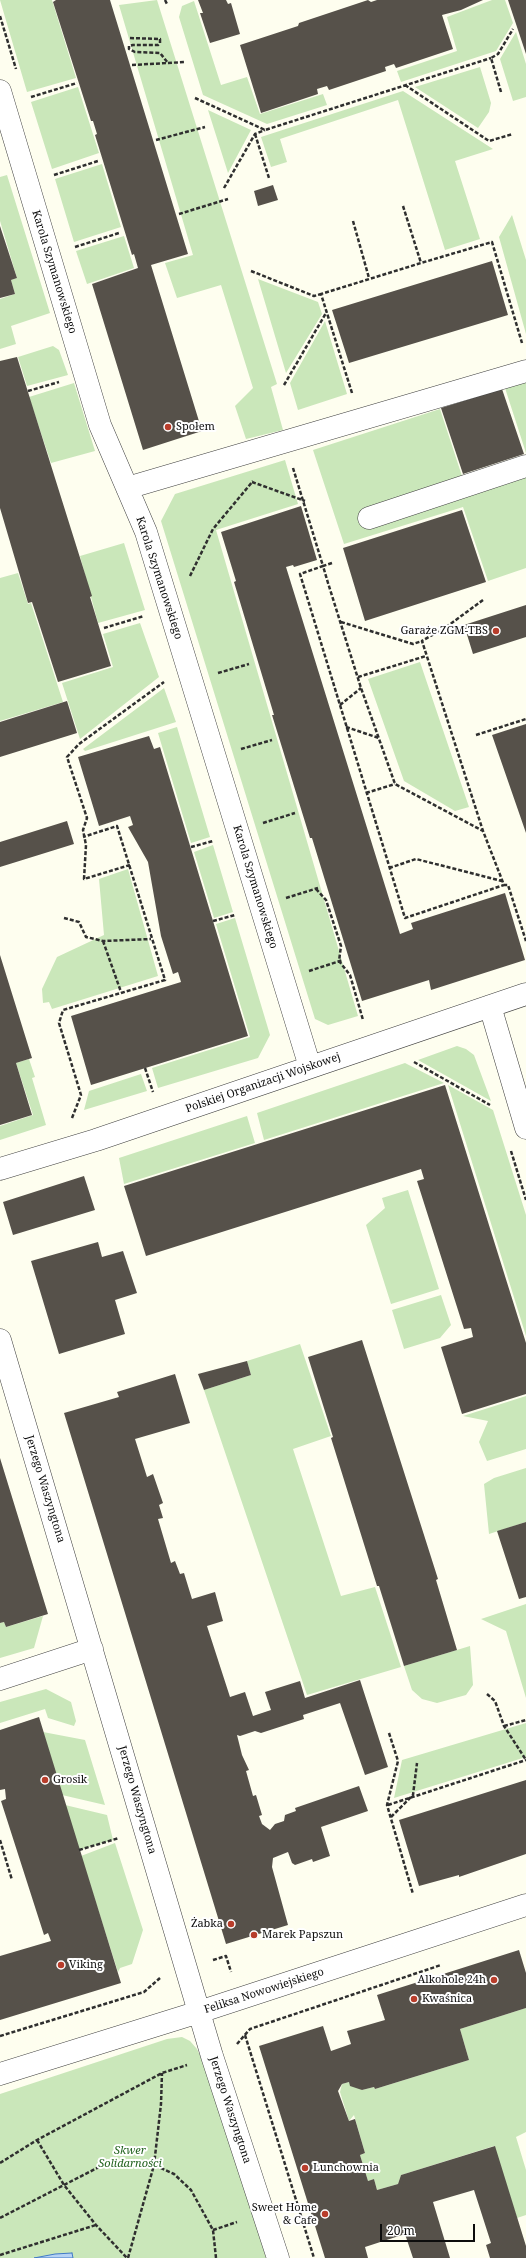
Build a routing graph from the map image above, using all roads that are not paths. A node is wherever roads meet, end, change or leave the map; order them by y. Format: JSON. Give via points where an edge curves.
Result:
{"nodes":[{"id":1,"x":0,"y":91,"type":"edge"},
{"id":2,"x":526,"y":370,"type":"edge"},
{"id":3,"x":526,"y":466,"type":"edge"},
{"id":4,"x":127,"y":488,"type":"junction"},
{"id":5,"x":369,"y":518,"type":"dead end"},
{"id":6,"x":526,"y":994,"type":"edge"},
{"id":7,"x":490,"y":1006,"type":"junction"},
{"id":8,"x":310,"y":1067,"type":"junction"},
{"id":9,"x":526,"y":1128,"type":"edge"},
{"id":10,"x":0,"y":1169,"type":"edge"},
{"id":11,"x":0,"y":1340,"type":"edge"},
{"id":12,"x":92,"y":1649,"type":"junction"},
{"id":13,"x":0,"y":1678,"type":"edge"},
{"id":14,"x":525,"y":1909,"type":"edge"},
{"id":15,"x":199,"y":2012,"type":"junction"},
{"id":16,"x":0,"y":2074,"type":"edge"},
{"id":17,"x":278,"y":2258,"type":"edge"}],
"edges":[{"from":1,"to":4,"type":"street","name":"Karola Szymanowskiego","via":[[100,425]]},
{"from":2,"to":4,"type":"street"},
{"from":3,"to":5,"type":"street"},
{"from":4,"to":8,"type":"street","name":"Karola Szymanowskiego","via":[[146,532]]},
{"from":6,"to":7,"type":"street","name":"Polskiej Organizacji Wojskowej"},
{"from":7,"to":8,"type":"street","name":"Polskiej Organizacji Wojskowej"},
{"from":7,"to":9,"type":"street"},
{"from":8,"to":10,"type":"street","name":"Polskiej Organizacji Wojskowej","via":[[96,1140]]},
{"from":11,"to":12,"type":"street","name":"Jerzego Waszyngtona"},
{"from":12,"to":13,"type":"street"},
{"from":12,"to":15,"type":"street","name":"Jerzego Waszyngtona"},
{"from":14,"to":15,"type":"street","name":"Feliksa Nowowiejskiego"},
{"from":15,"to":16,"type":"street","name":"Feliksa Nowowiejskiego"},
{"from":15,"to":17,"type":"street","name":"Jerzego Waszyngtona"}]}
